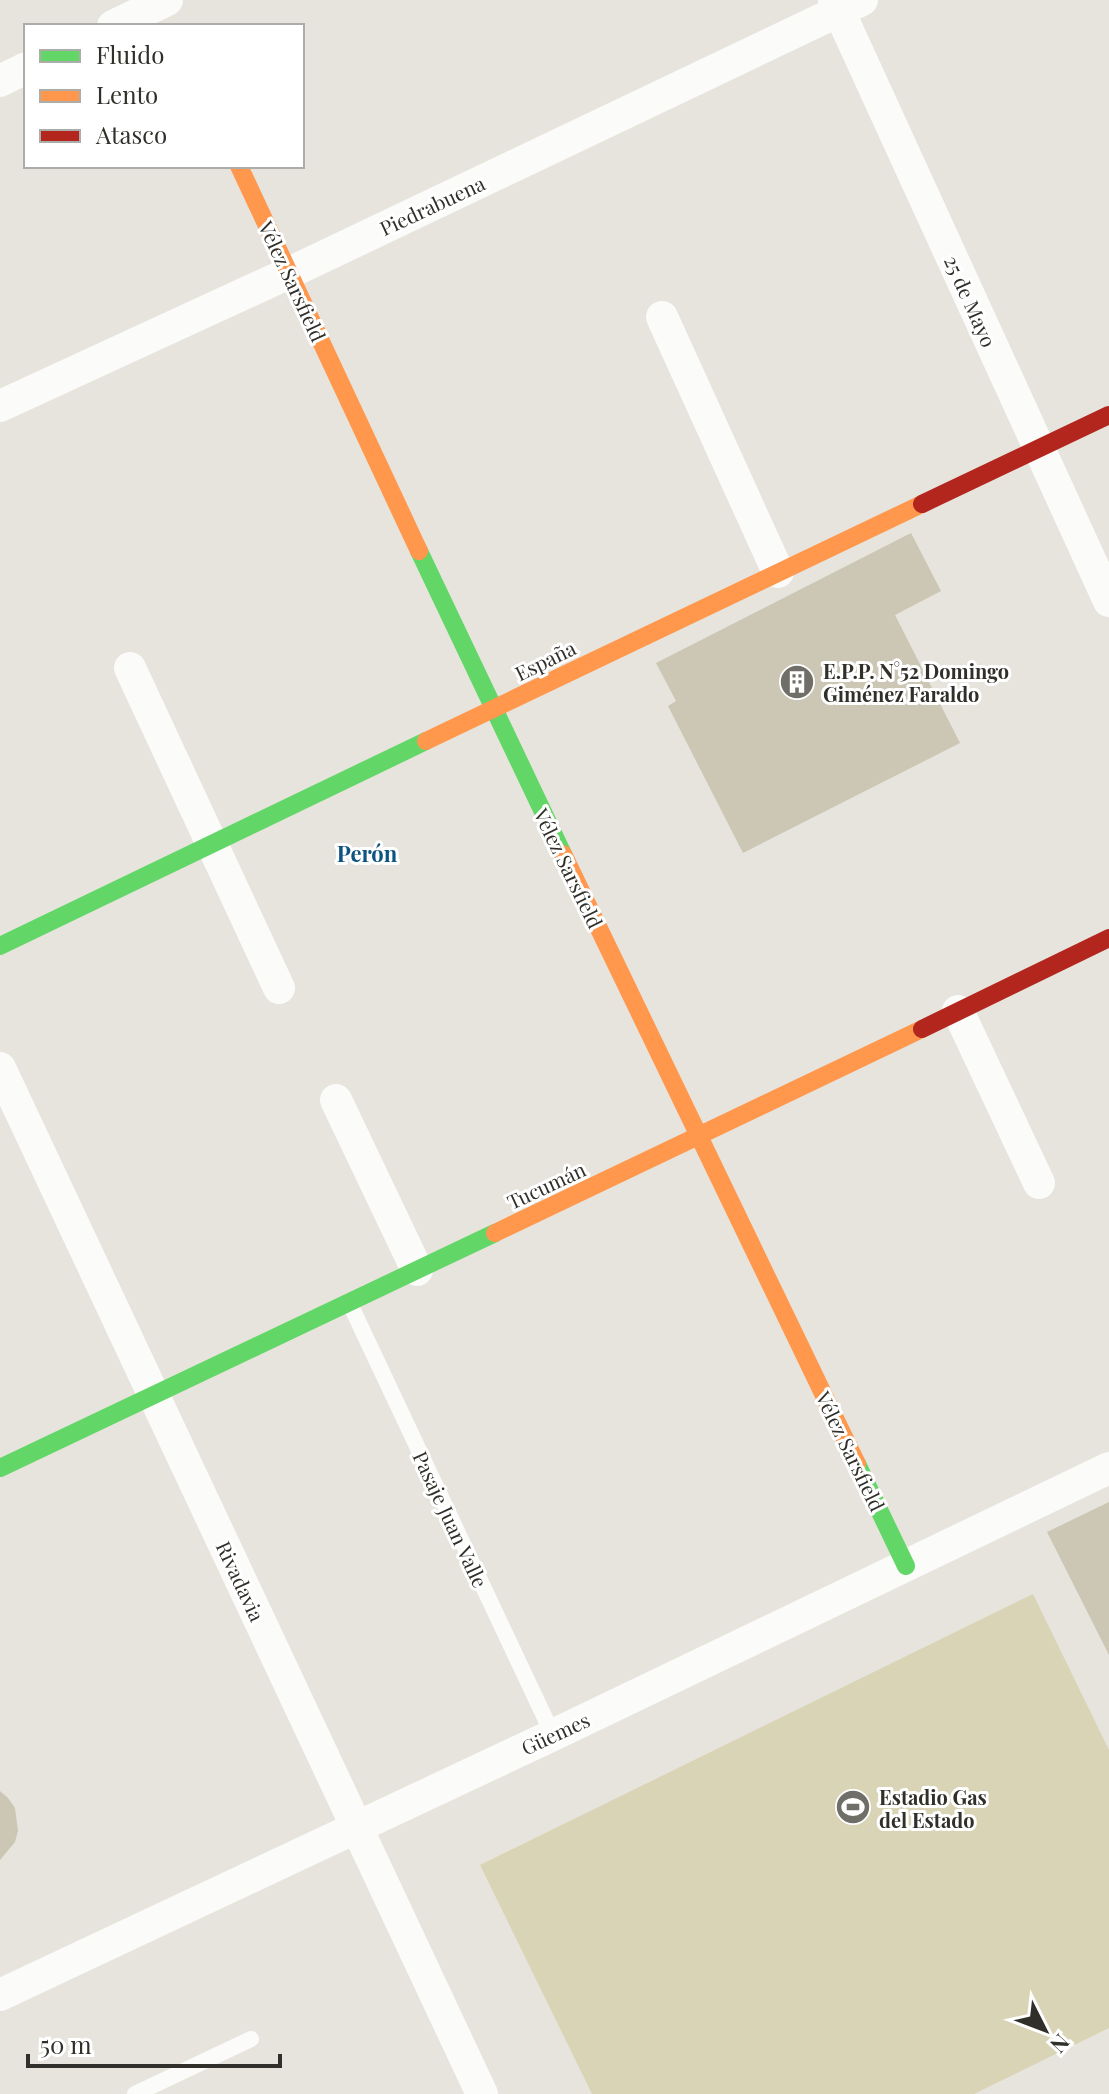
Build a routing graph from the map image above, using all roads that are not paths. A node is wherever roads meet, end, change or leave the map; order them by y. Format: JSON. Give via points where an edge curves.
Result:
{"nodes":[{"id":1,"x":845,"y":4,"type":"edge"},
{"id":2,"x":165,"y":7,"type":"edge"},
{"id":3,"x":118,"y":24,"type":"edge"},
{"id":4,"x":24,"y":69,"type":"edge"},
{"id":5,"x":0,"y":81,"type":"edge"},
{"id":6,"x":240,"y":168,"type":"edge"},
{"id":7,"x":289,"y":273,"type":"junction"},
{"id":8,"x":662,"y":317,"type":"dead end"},
{"id":9,"x":0,"y":406,"type":"edge"},
{"id":10,"x":1109,"y":415,"type":"edge"},
{"id":11,"x":1038,"y":448,"type":"junction"},
{"id":12,"x":778,"y":572,"type":"junction"},
{"id":13,"x":1109,"y":601,"type":"edge"},
{"id":14,"x":130,"y":668,"type":"dead end"},
{"id":15,"x":493,"y":709,"type":"junction"},
{"id":16,"x":212,"y":843,"type":"junction"},
{"id":17,"x":1109,"y":938,"type":"edge"},
{"id":18,"x":0,"y":946,"type":"edge"},
{"id":19,"x":279,"y":988,"type":"dead end"},
{"id":20,"x":958,"y":1011,"type":"junction"},
{"id":21,"x":0,"y":1068,"type":"edge"},
{"id":22,"x":336,"y":1100,"type":"dead end"},
{"id":23,"x":700,"y":1136,"type":"junction"},
{"id":24,"x":1039,"y":1183,"type":"dead end"},
{"id":25,"x":417,"y":1270,"type":"junction"},
{"id":26,"x":350,"y":1303,"type":"junction"},
{"id":27,"x":154,"y":1396,"type":"junction"},
{"id":28,"x":0,"y":1468,"type":"edge"},
{"id":29,"x":1109,"y":1468,"type":"edge"},
{"id":30,"x":906,"y":1566,"type":"junction"},
{"id":31,"x":553,"y":1735,"type":"junction"},
{"id":32,"x":357,"y":1827,"type":"junction"},
{"id":33,"x":0,"y":1995,"type":"edge"},
{"id":34,"x":251,"y":2039,"type":"dead end"},
{"id":35,"x":135,"y":2094,"type":"edge"},
{"id":36,"x":482,"y":2094,"type":"edge"}],
"edges":[{"from":1,"to":7,"type":"street","name":"Piedrabuena"},
{"from":1,"to":11,"type":"street","name":"25 de Mayo"},
{"from":2,"to":3,"type":"street"},
{"from":4,"to":5,"type":"street"},
{"from":6,"to":7,"type":"street","name":"Vélez Sarsfield"},
{"from":7,"to":9,"type":"street","name":"Piedrabuena"},
{"from":7,"to":15,"type":"street","name":"Vélez Sarsfield"},
{"from":8,"to":12,"type":"street"},
{"from":10,"to":11,"type":"street","name":"España"},
{"from":11,"to":12,"type":"street","name":"España"},
{"from":11,"to":13,"type":"street","name":"25 de Mayo"},
{"from":12,"to":15,"type":"street","name":"España"},
{"from":14,"to":16,"type":"street"},
{"from":15,"to":16,"type":"street","name":"España"},
{"from":15,"to":23,"type":"street","name":"Vélez Sarsfield"},
{"from":16,"to":18,"type":"street","name":"España"},
{"from":16,"to":19,"type":"street"},
{"from":17,"to":20,"type":"street","name":"Tucumán"},
{"from":20,"to":23,"type":"street","name":"Tucumán"},
{"from":20,"to":24,"type":"street"},
{"from":21,"to":27,"type":"street","name":"Rivadavia"},
{"from":22,"to":25,"type":"street"},
{"from":23,"to":25,"type":"street","name":"Tucumán"},
{"from":23,"to":30,"type":"street","name":"Vélez Sarsfield"},
{"from":25,"to":26,"type":"street","name":"Tucumán"},
{"from":26,"to":27,"type":"street","name":"Tucumán"},
{"from":26,"to":31,"type":"lane","name":"Pasaje Juan Valle"},
{"from":27,"to":28,"type":"street","name":"Tucumán"},
{"from":27,"to":32,"type":"street","name":"Rivadavia"},
{"from":29,"to":30,"type":"street","name":"Güemes"},
{"from":30,"to":31,"type":"street","name":"Güemes"},
{"from":31,"to":32,"type":"street","name":"Güemes"},
{"from":32,"to":33,"type":"street","name":"Güemes"},
{"from":32,"to":36,"type":"street","name":"Rivadavia"},
{"from":34,"to":35,"type":"lane"}]}
